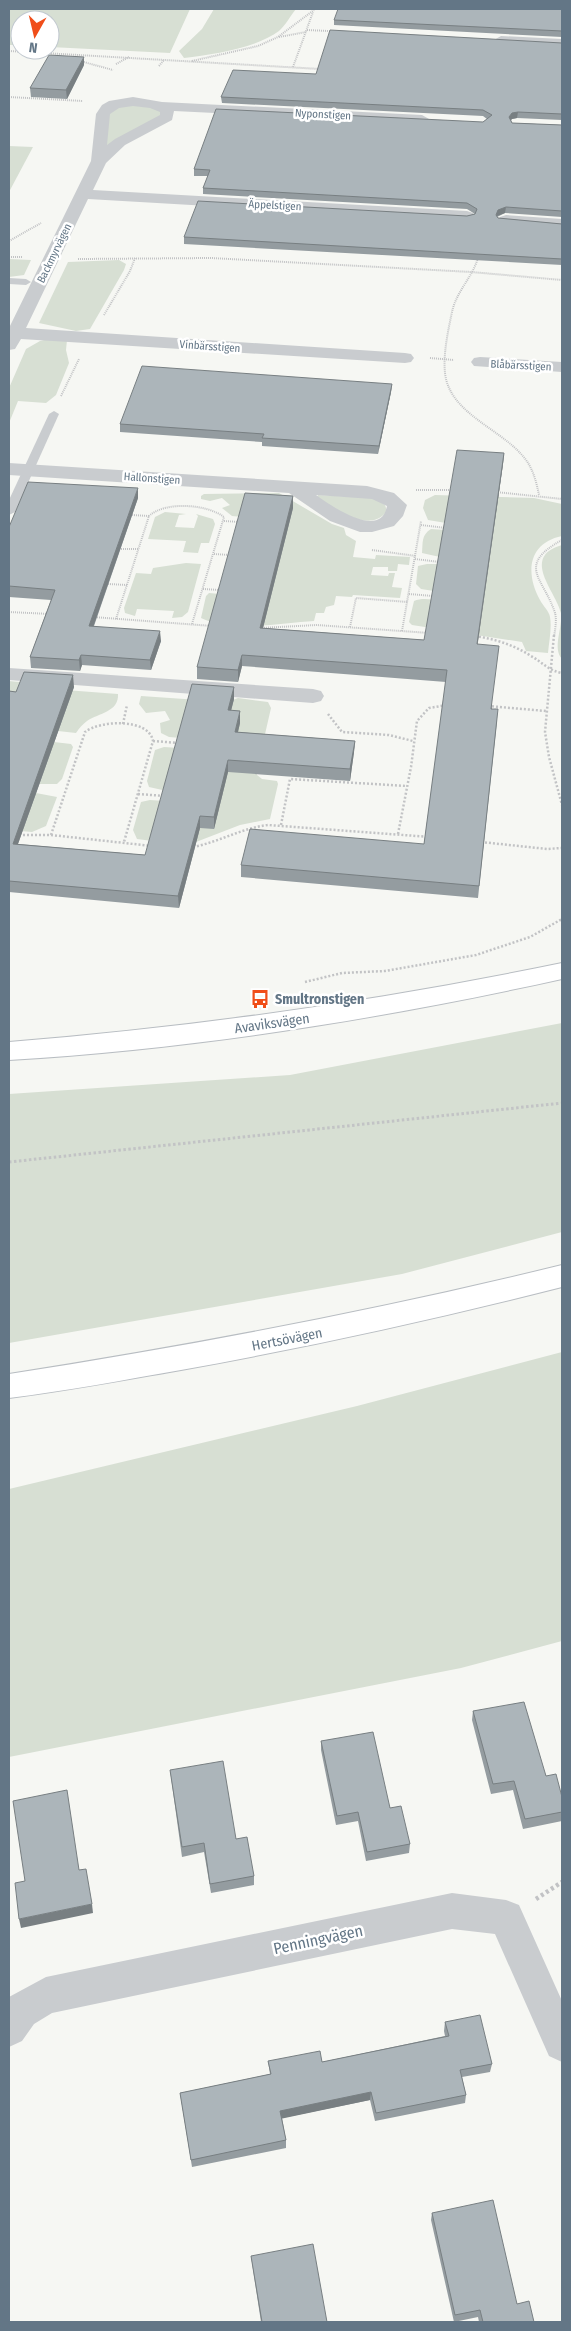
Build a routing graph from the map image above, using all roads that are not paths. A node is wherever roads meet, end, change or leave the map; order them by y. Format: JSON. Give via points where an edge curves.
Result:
{"nodes":[{"id":1,"x":484,"y":39,"type":"edge"},
{"id":2,"x":562,"y":43,"type":"edge"},
{"id":3,"x":163,"y":106,"type":"junction"},
{"id":4,"x":436,"y":120,"type":"edge"},
{"id":5,"x":99,"y":161,"type":"junction"},
{"id":6,"x":82,"y":194,"type":"junction"},
{"id":7,"x":467,"y":216,"type":"edge"},
{"id":8,"x":505,"y":220,"type":"edge"},
{"id":9,"x":562,"y":224,"type":"edge"},
{"id":10,"x":9,"y":281,"type":"edge"},
{"id":11,"x":26,"y":282,"type":"dead end"},
{"id":12,"x":12,"y":339,"type":"edge"},
{"id":13,"x":406,"y":358,"type":"road end"},
{"id":14,"x":480,"y":362,"type":"road end"},
{"id":15,"x":562,"y":367,"type":"edge"},
{"id":16,"x":54,"y":414,"type":"road end"},
{"id":17,"x":18,"y":470,"type":"edge"},
{"id":18,"x":295,"y":488,"type":"junction"},
{"id":19,"x":9,"y":512,"type":"edge"},
{"id":20,"x":9,"y":674,"type":"edge"},
{"id":21,"x":314,"y":696,"type":"road end"},
{"id":22,"x":562,"y":971,"type":"edge"},
{"id":23,"x":9,"y":1050,"type":"edge"},
{"id":24,"x":562,"y":1276,"type":"edge"},
{"id":25,"x":9,"y":1386,"type":"edge"},
{"id":26,"x":9,"y":2028,"type":"edge"},
{"id":27,"x":562,"y":2043,"type":"edge"}],
"edges":[{"from":1,"to":2,"type":"street"},
{"from":3,"to":4,"type":"street","name":"Nyponstigen"},
{"from":3,"to":5,"type":"street","name":"Backmyrvägen","via":[[167,117],[120,142]]},
{"from":3,"to":5,"type":"street","name":"Backmyrvägen","via":[[133,101],[109,107],[103,113]]},
{"from":5,"to":6,"type":"street","name":"Backmyrvägen"},
{"from":6,"to":7,"type":"street","name":"Äppelstigen"},
{"from":6,"to":12,"type":"street","name":"Backmyrvägen"},
{"from":8,"to":9,"type":"street"},
{"from":10,"to":11,"type":"lane"},
{"from":12,"to":13,"type":"street","name":"Vinbärsstigen","via":[[91,338]]},
{"from":14,"to":15,"type":"street","name":"Blåbärsstigen"},
{"from":16,"to":17,"type":"lane"},
{"from":17,"to":18,"type":"street","name":"Hallonstigen"},
{"from":17,"to":19,"type":"lane"},
{"from":18,"to":18,"type":"street","name":"Hallonstigen","via":[[382,494],[395,502],[396,513],[380,524],[349,523]]},
{"from":20,"to":21,"type":"street"},
{"from":22,"to":23,"type":"street","name":"Avaviksvägen","via":[[480,989],[252,1027],[112,1043]]},
{"from":24,"to":25,"type":"street","name":"Hertsövägen","via":[[455,1304],[302,1337]]},
{"from":26,"to":27,"type":"street","name":"Penningvägen","via":[[21,2011],[46,1996],[452,1911],[506,1918]]}]}
